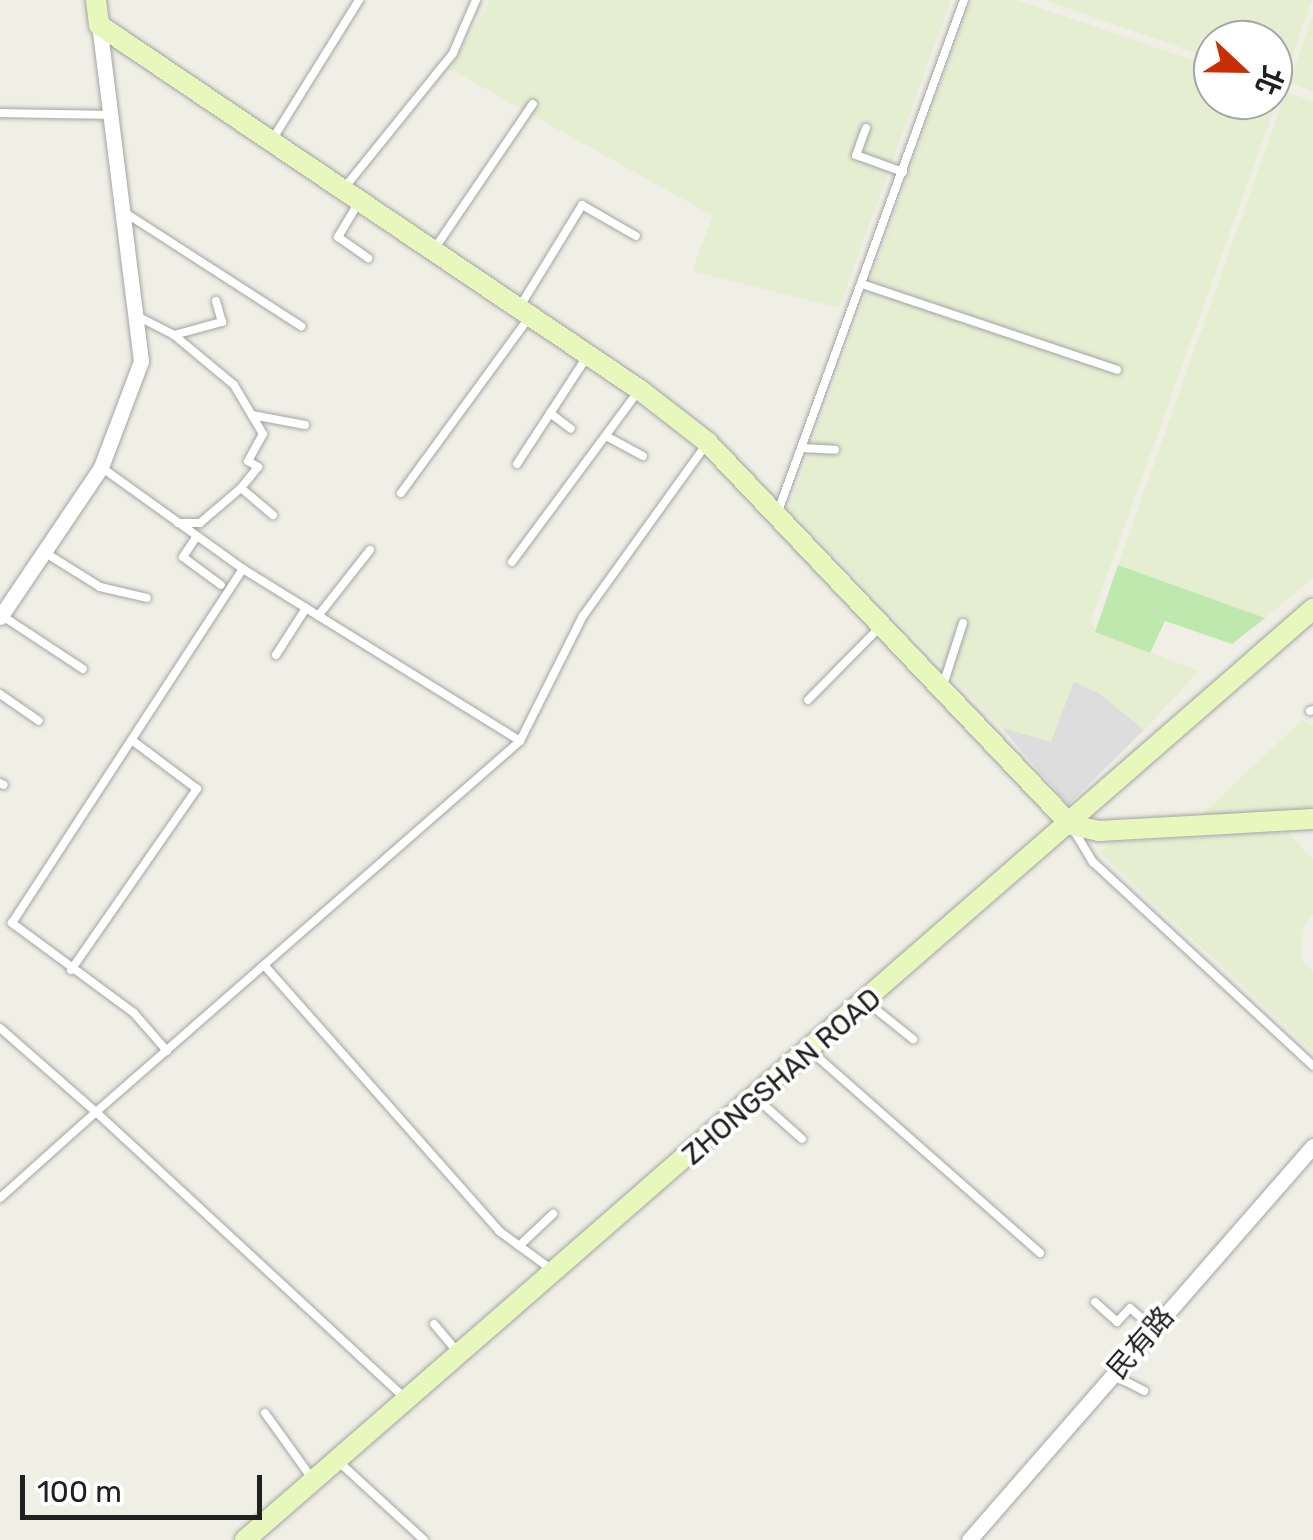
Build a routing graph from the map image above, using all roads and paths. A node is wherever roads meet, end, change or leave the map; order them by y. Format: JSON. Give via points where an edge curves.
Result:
{"nodes":[{"id":1,"x":96,"y":0,"type":"edge"},
{"id":2,"x":359,"y":0,"type":"edge"},
{"id":3,"x":476,"y":0,"type":"edge"},
{"id":4,"x":964,"y":0,"type":"edge"},
{"id":5,"x":99,"y":24,"type":"junction"},
{"id":6,"x":533,"y":104,"type":"dead end"},
{"id":7,"x":0,"y":113,"type":"edge"},
{"id":8,"x":111,"y":115,"type":"junction"},
{"id":9,"x":866,"y":128,"type":"dead end"},
{"id":10,"x":270,"y":144,"type":"junction"},
{"id":11,"x":902,"y":172,"type":"junction"},
{"id":12,"x":351,"y":197,"type":"junction"},
{"id":13,"x":124,"y":212,"type":"junction"},
{"id":14,"x":636,"y":236,"type":"dead end"},
{"id":15,"x":432,"y":252,"type":"junction"},
{"id":16,"x":368,"y":258,"type":"dead end"},
{"id":17,"x":862,"y":284,"type":"junction"},
{"id":18,"x":216,"y":301,"type":"dead end"},
{"id":19,"x":525,"y":312,"type":"junction"},
{"id":20,"x":135,"y":315,"type":"junction"},
{"id":21,"x":300,"y":326,"type":"dead end"},
{"id":22,"x":174,"y":336,"type":"junction"},
{"id":23,"x":588,"y":354,"type":"junction"},
{"id":24,"x":1118,"y":370,"type":"dead end"},
{"id":25,"x":640,"y":390,"type":"junction"},
{"id":26,"x":550,"y":413,"type":"junction"},
{"id":27,"x":252,"y":415,"type":"junction"},
{"id":28,"x":305,"y":425,"type":"dead end"},
{"id":29,"x":570,"y":428,"type":"dead end"},
{"id":30,"x":606,"y":436,"type":"junction"},
{"id":31,"x":707,"y":442,"type":"junction"},
{"id":32,"x":802,"y":448,"type":"junction"},
{"id":33,"x":835,"y":450,"type":"dead end"},
{"id":34,"x":643,"y":456,"type":"dead end"},
{"id":35,"x":517,"y":464,"type":"dead end"},
{"id":36,"x":101,"y":466,"type":"junction"},
{"id":37,"x":241,"y":488,"type":"junction"},
{"id":38,"x":401,"y":493,"type":"dead end"},
{"id":39,"x":777,"y":514,"type":"junction"},
{"id":40,"x":274,"y":515,"type":"dead end"},
{"id":41,"x":178,"y":522,"type":"junction"},
{"id":42,"x":196,"y":536,"type":"junction"},
{"id":43,"x":370,"y":550,"type":"dead end"},
{"id":44,"x":44,"y":552,"type":"junction"},
{"id":45,"x":512,"y":562,"type":"dead end"},
{"id":46,"x":243,"y":569,"type":"junction"},
{"id":47,"x":221,"y":584,"type":"dead end"},
{"id":48,"x":147,"y":598,"type":"dead end"},
{"id":49,"x":306,"y":608,"type":"junction"},
{"id":50,"x":1313,"y":609,"type":"edge"},
{"id":51,"x":1,"y":616,"type":"edge"},
{"id":52,"x":318,"y":616,"type":"junction"},
{"id":53,"x":963,"y":623,"type":"dead end"},
{"id":54,"x":882,"y":626,"type":"junction"},
{"id":55,"x":276,"y":655,"type":"dead end"},
{"id":56,"x":83,"y":670,"type":"dead end"},
{"id":57,"x":942,"y":690,"type":"junction"},
{"id":58,"x":0,"y":694,"type":"edge"},
{"id":59,"x":808,"y":700,"type":"dead end"},
{"id":60,"x":39,"y":721,"type":"dead end"},
{"id":61,"x":520,"y":741,"type":"junction"},
{"id":62,"x":133,"y":742,"type":"junction"},
{"id":63,"x":1313,"y":819,"type":"edge"},
{"id":64,"x":1071,"y":825,"type":"junction"},
{"id":65,"x":264,"y":965,"type":"junction"},
{"id":66,"x":71,"y":970,"type":"junction"},
{"id":67,"x":868,"y":1003,"type":"junction"},
{"id":68,"x":0,"y":1028,"type":"edge"},
{"id":69,"x":913,"y":1039,"type":"dead end"},
{"id":70,"x":167,"y":1050,"type":"junction"},
{"id":71,"x":812,"y":1052,"type":"junction"},
{"id":72,"x":1313,"y":1066,"type":"edge"},
{"id":73,"x":757,"y":1099,"type":"junction"},
{"id":74,"x":96,"y":1112,"type":"junction"},
{"id":75,"x":802,"y":1139,"type":"dead end"},
{"id":76,"x":1313,"y":1146,"type":"edge"},
{"id":77,"x":0,"y":1198,"type":"edge"},
{"id":78,"x":553,"y":1214,"type":"dead end"},
{"id":79,"x":519,"y":1246,"type":"junction"},
{"id":80,"x":1040,"y":1253,"type":"dead end"},
{"id":81,"x":556,"y":1273,"type":"junction"},
{"id":82,"x":1095,"y":1302,"type":"dead end"},
{"id":83,"x":434,"y":1324,"type":"dead end"},
{"id":84,"x":1154,"y":1329,"type":"junction"},
{"id":85,"x":460,"y":1355,"type":"junction"},
{"id":86,"x":1114,"y":1375,"type":"junction"},
{"id":87,"x":1144,"y":1390,"type":"dead end"},
{"id":88,"x":408,"y":1400,"type":"junction"},
{"id":89,"x":265,"y":1413,"type":"dead end"},
{"id":90,"x":336,"y":1460,"type":"junction"},
{"id":91,"x":314,"y":1480,"type":"junction"},
{"id":92,"x":245,"y":1540,"type":"edge"},
{"id":93,"x":424,"y":1540,"type":"edge"},
{"id":94,"x":969,"y":1540,"type":"edge"}],
"edges":[{"from":1,"to":5,"type":"street"},
{"from":2,"to":10,"type":"lane"},
{"from":3,"to":12,"type":"lane","via":[[453,53]]},
{"from":4,"to":11,"type":"lane"},
{"from":5,"to":8,"type":"street"},
{"from":5,"to":10,"type":"street"},
{"from":6,"to":15,"type":"lane"},
{"from":7,"to":8,"type":"lane"},
{"from":8,"to":13,"type":"street"},
{"from":9,"to":11,"type":"lane","via":[[856,155]]},
{"from":10,"to":12,"type":"street"},
{"from":11,"to":17,"type":"lane"},
{"from":12,"to":15,"type":"street"},
{"from":12,"to":16,"type":"lane","via":[[338,237]]},
{"from":13,"to":20,"type":"street"},
{"from":13,"to":21,"type":"lane"},
{"from":14,"to":19,"type":"lane","via":[[582,205]]},
{"from":15,"to":19,"type":"street"},
{"from":17,"to":24,"type":"lane"},
{"from":17,"to":32,"type":"lane"},
{"from":18,"to":22,"type":"lane","via":[[222,322]]},
{"from":19,"to":23,"type":"street"},
{"from":19,"to":38,"type":"lane"},
{"from":20,"to":22,"type":"lane"},
{"from":20,"to":36,"type":"street","via":[[141,360]]},
{"from":22,"to":27,"type":"lane","via":[[234,385]]},
{"from":23,"to":25,"type":"street"},
{"from":23,"to":26,"type":"lane"},
{"from":25,"to":30,"type":"lane"},
{"from":25,"to":31,"type":"street"},
{"from":26,"to":29,"type":"lane"},
{"from":26,"to":35,"type":"lane"},
{"from":27,"to":28,"type":"lane"},
{"from":27,"to":37,"type":"lane","via":[[263,434],[248,461],[258,467]]},
{"from":30,"to":34,"type":"lane"},
{"from":30,"to":45,"type":"lane"},
{"from":31,"to":39,"type":"street"},
{"from":31,"to":61,"type":"lane","via":[[583,616]]},
{"from":32,"to":33,"type":"lane"},
{"from":32,"to":39,"type":"lane"},
{"from":36,"to":41,"type":"lane"},
{"from":36,"to":44,"type":"street"},
{"from":37,"to":40,"type":"lane"},
{"from":37,"to":41,"type":"lane","via":[[200,523]]},
{"from":39,"to":54,"type":"street"},
{"from":41,"to":42,"type":"lane"},
{"from":42,"to":46,"type":"lane"},
{"from":42,"to":47,"type":"lane","via":[[183,556]]},
{"from":43,"to":52,"type":"lane"},
{"from":44,"to":48,"type":"lane","via":[[100,587]]},
{"from":44,"to":51,"type":"street"},
{"from":46,"to":49,"type":"lane"},
{"from":46,"to":62,"type":"lane"},
{"from":49,"to":52,"type":"lane"},
{"from":49,"to":55,"type":"lane"},
{"from":50,"to":64,"type":"street","name":"ZHONGSHAN ROAD"},
{"from":51,"to":56,"type":"lane"},
{"from":52,"to":61,"type":"lane"},
{"from":53,"to":57,"type":"lane"},
{"from":54,"to":57,"type":"street"},
{"from":54,"to":59,"type":"lane"},
{"from":57,"to":64,"type":"street"},
{"from":58,"to":60,"type":"lane"},
{"from":61,"to":65,"type":"lane"},
{"from":62,"to":66,"type":"lane","via":[[12,923]]},
{"from":62,"to":66,"type":"lane","via":[[197,789]]},
{"from":63,"to":64,"type":"street","via":[[1099,831]]},
{"from":64,"to":67,"type":"street","name":"ZHONGSHAN ROAD"},
{"from":64,"to":72,"type":"lane","via":[[1093,862]]},
{"from":65,"to":70,"type":"lane"},
{"from":65,"to":79,"type":"lane","via":[[499,1232]]},
{"from":66,"to":70,"type":"lane","via":[[134,1013]]},
{"from":67,"to":69,"type":"lane"},
{"from":67,"to":71,"type":"street","name":"ZHONGSHAN ROAD"},
{"from":68,"to":74,"type":"lane"},
{"from":70,"to":74,"type":"lane"},
{"from":71,"to":73,"type":"street","name":"ZHONGSHAN ROAD"},
{"from":71,"to":80,"type":"lane"},
{"from":73,"to":75,"type":"lane"},
{"from":73,"to":81,"type":"street","name":"ZHONGSHAN ROAD"},
{"from":74,"to":77,"type":"lane"},
{"from":74,"to":88,"type":"lane"},
{"from":76,"to":84,"type":"street","name":"民有路"},
{"from":78,"to":79,"type":"lane"},
{"from":79,"to":81,"type":"lane"},
{"from":81,"to":85,"type":"street","name":"ZHONGSHAN ROAD"},
{"from":82,"to":84,"type":"lane","via":[[1117,1322],[1130,1308]]},
{"from":83,"to":85,"type":"lane"},
{"from":84,"to":86,"type":"street","name":"民有路"},
{"from":85,"to":88,"type":"street","name":"ZHONGSHAN ROAD"},
{"from":86,"to":87,"type":"lane"},
{"from":86,"to":94,"type":"street","name":"民有路"},
{"from":88,"to":90,"type":"street","name":"ZHONGSHAN ROAD"},
{"from":89,"to":91,"type":"lane"},
{"from":90,"to":91,"type":"street","name":"ZHONGSHAN ROAD"},
{"from":90,"to":93,"type":"lane"},
{"from":91,"to":92,"type":"street","name":"ZHONGSHAN ROAD"}]}
